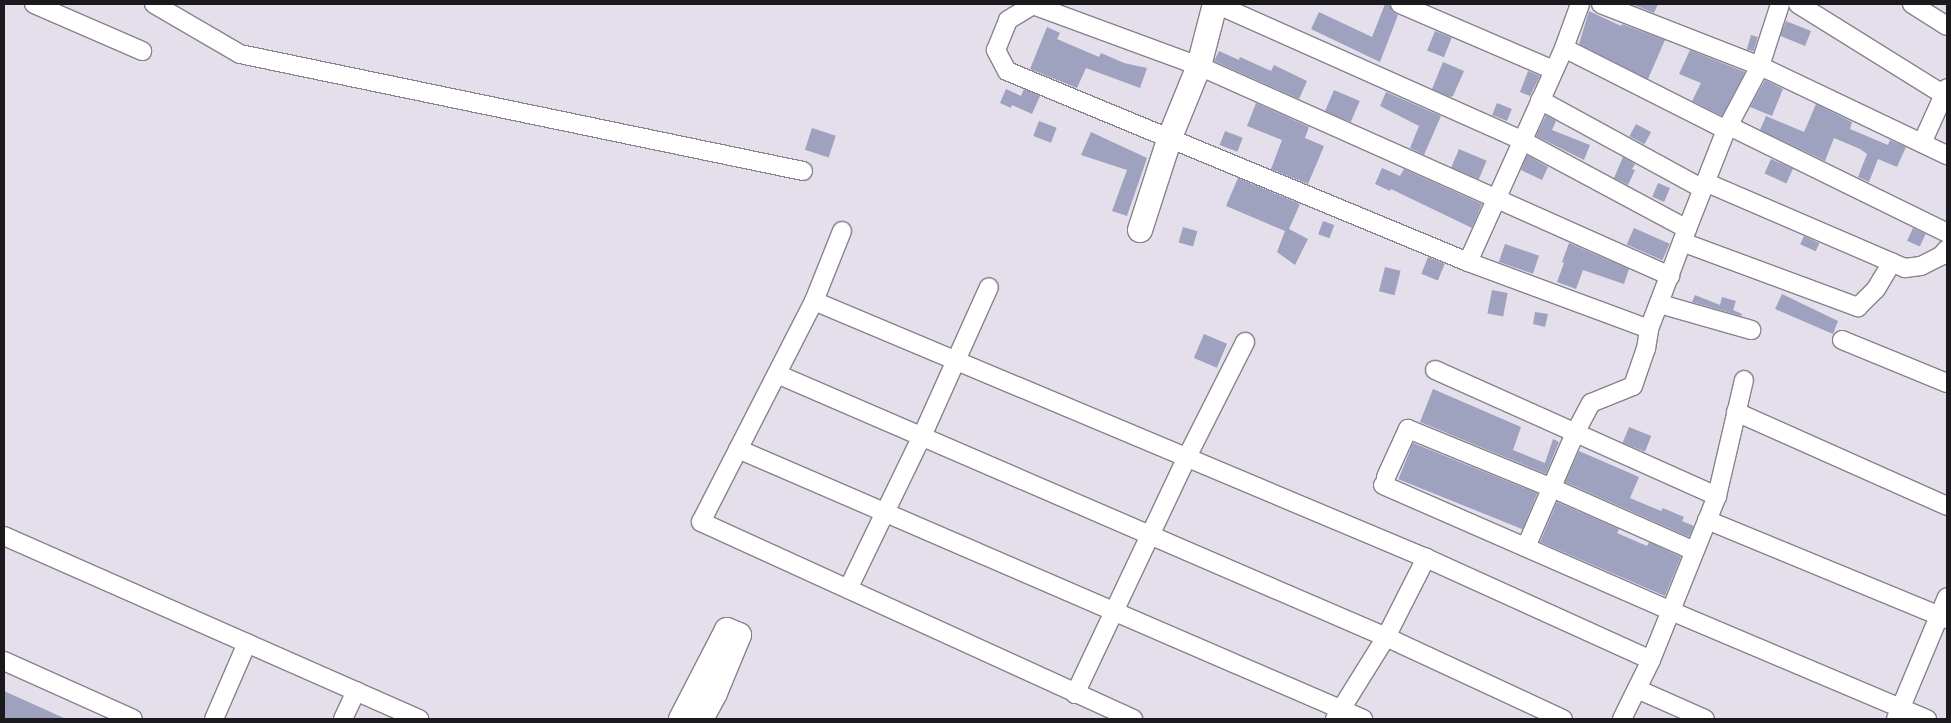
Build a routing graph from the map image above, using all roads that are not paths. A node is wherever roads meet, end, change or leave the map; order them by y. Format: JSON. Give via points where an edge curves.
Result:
{"nodes":[{"id":1,"x":34,"y":4,"type":"edge"},
{"id":2,"x":154,"y":4,"type":"edge"},
{"id":3,"x":1215,"y":4,"type":"edge"},
{"id":4,"x":1400,"y":4,"type":"edge"},
{"id":5,"x":1580,"y":4,"type":"edge"},
{"id":6,"x":1601,"y":4,"type":"edge"},
{"id":7,"x":1779,"y":4,"type":"edge"},
{"id":8,"x":1798,"y":4,"type":"edge"},
{"id":9,"x":1912,"y":4,"type":"edge"},
{"id":10,"x":1947,"y":26,"type":"edge"},
{"id":11,"x":1564,"y":48,"type":"junction"},
{"id":12,"x":142,"y":51,"type":"dead end"},
{"id":13,"x":1199,"y":66,"type":"junction"},
{"id":14,"x":1760,"y":66,"type":"junction"},
{"id":15,"x":1553,"y":70,"type":"junction"},
{"id":16,"x":1945,"y":91,"type":"edge"},
{"id":17,"x":1540,"y":100,"type":"junction"},
{"id":18,"x":1728,"y":128,"type":"junction"},
{"id":19,"x":1170,"y":137,"type":"junction"},
{"id":20,"x":1523,"y":141,"type":"junction"},
{"id":21,"x":1922,"y":143,"type":"junction"},
{"id":22,"x":1947,"y":155,"type":"edge"},
{"id":23,"x":803,"y":171,"type":"dead end"},
{"id":24,"x":1704,"y":186,"type":"junction"},
{"id":25,"x":1497,"y":198,"type":"junction"},
{"id":26,"x":1140,"y":230,"type":"dead end"},
{"id":27,"x":842,"y":231,"type":"dead end"},
{"id":28,"x":1947,"y":232,"type":"edge"},
{"id":29,"x":1685,"y":236,"type":"junction"},
{"id":30,"x":1947,"y":249,"type":"edge"},
{"id":31,"x":1468,"y":262,"type":"junction"},
{"id":32,"x":1892,"y":262,"type":"junction"},
{"id":33,"x":1670,"y":276,"type":"junction"},
{"id":34,"x":989,"y":287,"type":"dead end"},
{"id":35,"x":814,"y":301,"type":"junction"},
{"id":36,"x":1660,"y":304,"type":"junction"},
{"id":37,"x":1649,"y":329,"type":"junction"},
{"id":38,"x":1751,"y":330,"type":"dead end"},
{"id":39,"x":1842,"y":340,"type":"dead end"},
{"id":40,"x":1245,"y":342,"type":"dead end"},
{"id":41,"x":956,"y":360,"type":"junction"},
{"id":42,"x":1434,"y":370,"type":"dead end"},
{"id":43,"x":777,"y":374,"type":"junction"},
{"id":44,"x":1744,"y":380,"type":"dead end"},
{"id":45,"x":1947,"y":384,"type":"edge"},
{"id":46,"x":1736,"y":412,"type":"junction"},
{"id":47,"x":1575,"y":433,"type":"junction"},
{"id":48,"x":922,"y":436,"type":"junction"},
{"id":49,"x":738,"y":449,"type":"junction"},
{"id":50,"x":1187,"y":456,"type":"junction"},
{"id":51,"x":1552,"y":488,"type":"junction"},
{"id":52,"x":1717,"y":496,"type":"junction"},
{"id":53,"x":1947,"y":506,"type":"edge"},
{"id":54,"x":885,"y":513,"type":"junction"},
{"id":55,"x":1707,"y":520,"type":"junction"},
{"id":56,"x":4,"y":536,"type":"edge"},
{"id":57,"x":1151,"y":536,"type":"junction"},
{"id":58,"x":1526,"y":548,"type":"junction"},
{"id":59,"x":1694,"y":551,"type":"junction"},
{"id":60,"x":1426,"y":558,"type":"junction"},
{"id":61,"x":848,"y":589,"type":"junction"},
{"id":62,"x":1947,"y":597,"type":"edge"},
{"id":63,"x":1671,"y":611,"type":"junction"},
{"id":64,"x":1114,"y":613,"type":"junction"},
{"id":65,"x":1943,"y":617,"type":"edge"},
{"id":66,"x":1386,"y":636,"type":"junction"},
{"id":67,"x":247,"y":643,"type":"junction"},
{"id":68,"x":1651,"y":660,"type":"junction"},
{"id":69,"x":4,"y":661,"type":"edge"},
{"id":70,"x":1637,"y":689,"type":"junction"},
{"id":71,"x":356,"y":691,"type":"junction"},
{"id":72,"x":1075,"y":694,"type":"junction"},
{"id":73,"x":1338,"y":714,"type":"edge"},
{"id":74,"x":1898,"y":714,"type":"edge"},
{"id":75,"x":1112,"y":715,"type":"edge"},
{"id":76,"x":133,"y":719,"type":"edge"},
{"id":77,"x":214,"y":719,"type":"edge"},
{"id":78,"x":343,"y":719,"type":"edge"},
{"id":79,"x":419,"y":719,"type":"edge"},
{"id":80,"x":681,"y":719,"type":"edge"},
{"id":81,"x":701,"y":719,"type":"edge"},
{"id":82,"x":1133,"y":719,"type":"edge"},
{"id":83,"x":1363,"y":719,"type":"edge"},
{"id":84,"x":1563,"y":719,"type":"edge"},
{"id":85,"x":1622,"y":719,"type":"edge"},
{"id":86,"x":1705,"y":719,"type":"edge"},
{"id":87,"x":1926,"y":719,"type":"edge"}],
"edges":[{"from":1,"to":12,"type":"street"},
{"from":2,"to":23,"type":"street","via":[[240,54]]},
{"from":3,"to":13,"type":"street"},
{"from":3,"to":20,"type":"street"},
{"from":4,"to":15,"type":"street"},
{"from":5,"to":11,"type":"street"},
{"from":6,"to":14,"type":"street"},
{"from":7,"to":14,"type":"street"},
{"from":8,"to":16,"type":"street"},
{"from":9,"to":10,"type":"street"},
{"from":11,"to":15,"type":"street"},
{"from":11,"to":18,"type":"street"},
{"from":13,"to":19,"type":"street"},
{"from":13,"to":19,"type":"street","via":[[1033,5],[1008,20],[996,50],[1007,71]]},
{"from":13,"to":25,"type":"street"},
{"from":14,"to":18,"type":"street"},
{"from":14,"to":21,"type":"street"},
{"from":15,"to":17,"type":"street"},
{"from":16,"to":21,"type":"street"},
{"from":17,"to":20,"type":"street"},
{"from":17,"to":24,"type":"street"},
{"from":18,"to":24,"type":"street"},
{"from":18,"to":28,"type":"street"},
{"from":19,"to":26,"type":"street"},
{"from":19,"to":31,"type":"street"},
{"from":20,"to":25,"type":"street"},
{"from":20,"to":29,"type":"street"},
{"from":21,"to":22,"type":"street"},
{"from":24,"to":29,"type":"street"},
{"from":24,"to":32,"type":"street"},
{"from":25,"to":31,"type":"street"},
{"from":25,"to":33,"type":"street"},
{"from":27,"to":35,"type":"street"},
{"from":29,"to":32,"type":"street","via":[[1858,307],[1876,289]]},
{"from":29,"to":33,"type":"street"},
{"from":30,"to":32,"type":"street","via":[[1941,256],[1921,266],[1905,268]]},
{"from":31,"to":37,"type":"street"},
{"from":33,"to":36,"type":"street"},
{"from":34,"to":41,"type":"street"},
{"from":35,"to":41,"type":"street"},
{"from":35,"to":43,"type":"street"},
{"from":36,"to":37,"type":"street"},
{"from":36,"to":38,"type":"street"},
{"from":37,"to":47,"type":"street","via":[[1646,349],[1633,386],[1591,403]]},
{"from":39,"to":45,"type":"street"},
{"from":40,"to":50,"type":"street"},
{"from":41,"to":48,"type":"street"},
{"from":41,"to":50,"type":"street"},
{"from":42,"to":47,"type":"street"},
{"from":43,"to":48,"type":"street"},
{"from":43,"to":49,"type":"street"},
{"from":44,"to":46,"type":"street"},
{"from":46,"to":52,"type":"street"},
{"from":46,"to":53,"type":"street"},
{"from":47,"to":51,"type":"street"},
{"from":47,"to":52,"type":"street"},
{"from":48,"to":54,"type":"street"},
{"from":48,"to":57,"type":"street"},
{"from":49,"to":54,"type":"street"},
{"from":49,"to":61,"type":"street","via":[[702,522]]},
{"from":50,"to":57,"type":"street"},
{"from":50,"to":60,"type":"street"},
{"from":51,"to":58,"type":"street"},
{"from":51,"to":58,"type":"street","via":[[1408,429],[1385,481]]},
{"from":51,"to":59,"type":"street"},
{"from":52,"to":55,"type":"street"},
{"from":54,"to":61,"type":"street"},
{"from":54,"to":64,"type":"street"},
{"from":55,"to":59,"type":"street"},
{"from":55,"to":65,"type":"street"},
{"from":56,"to":67,"type":"street"},
{"from":57,"to":64,"type":"street"},
{"from":57,"to":66,"type":"street"},
{"from":58,"to":63,"type":"street"},
{"from":59,"to":63,"type":"street"},
{"from":60,"to":66,"type":"street"},
{"from":60,"to":68,"type":"street"},
{"from":61,"to":72,"type":"street"},
{"from":62,"to":65,"type":"street"},
{"from":63,"to":68,"type":"street"},
{"from":63,"to":74,"type":"street"},
{"from":64,"to":72,"type":"street"},
{"from":64,"to":73,"type":"street"},
{"from":65,"to":74,"type":"street"},
{"from":66,"to":73,"type":"street"},
{"from":66,"to":84,"type":"street"},
{"from":67,"to":71,"type":"street"},
{"from":67,"to":77,"type":"street"},
{"from":68,"to":70,"type":"street"},
{"from":69,"to":76,"type":"street"},
{"from":70,"to":85,"type":"street"},
{"from":70,"to":86,"type":"street"},
{"from":71,"to":78,"type":"street"},
{"from":71,"to":79,"type":"street"},
{"from":72,"to":75,"type":"street"},
{"from":73,"to":83,"type":"street"},
{"from":74,"to":87,"type":"street"},
{"from":75,"to":82,"type":"street"},
{"from":80,"to":81,"type":"street","via":[[727,630],[739,635]]}]}
